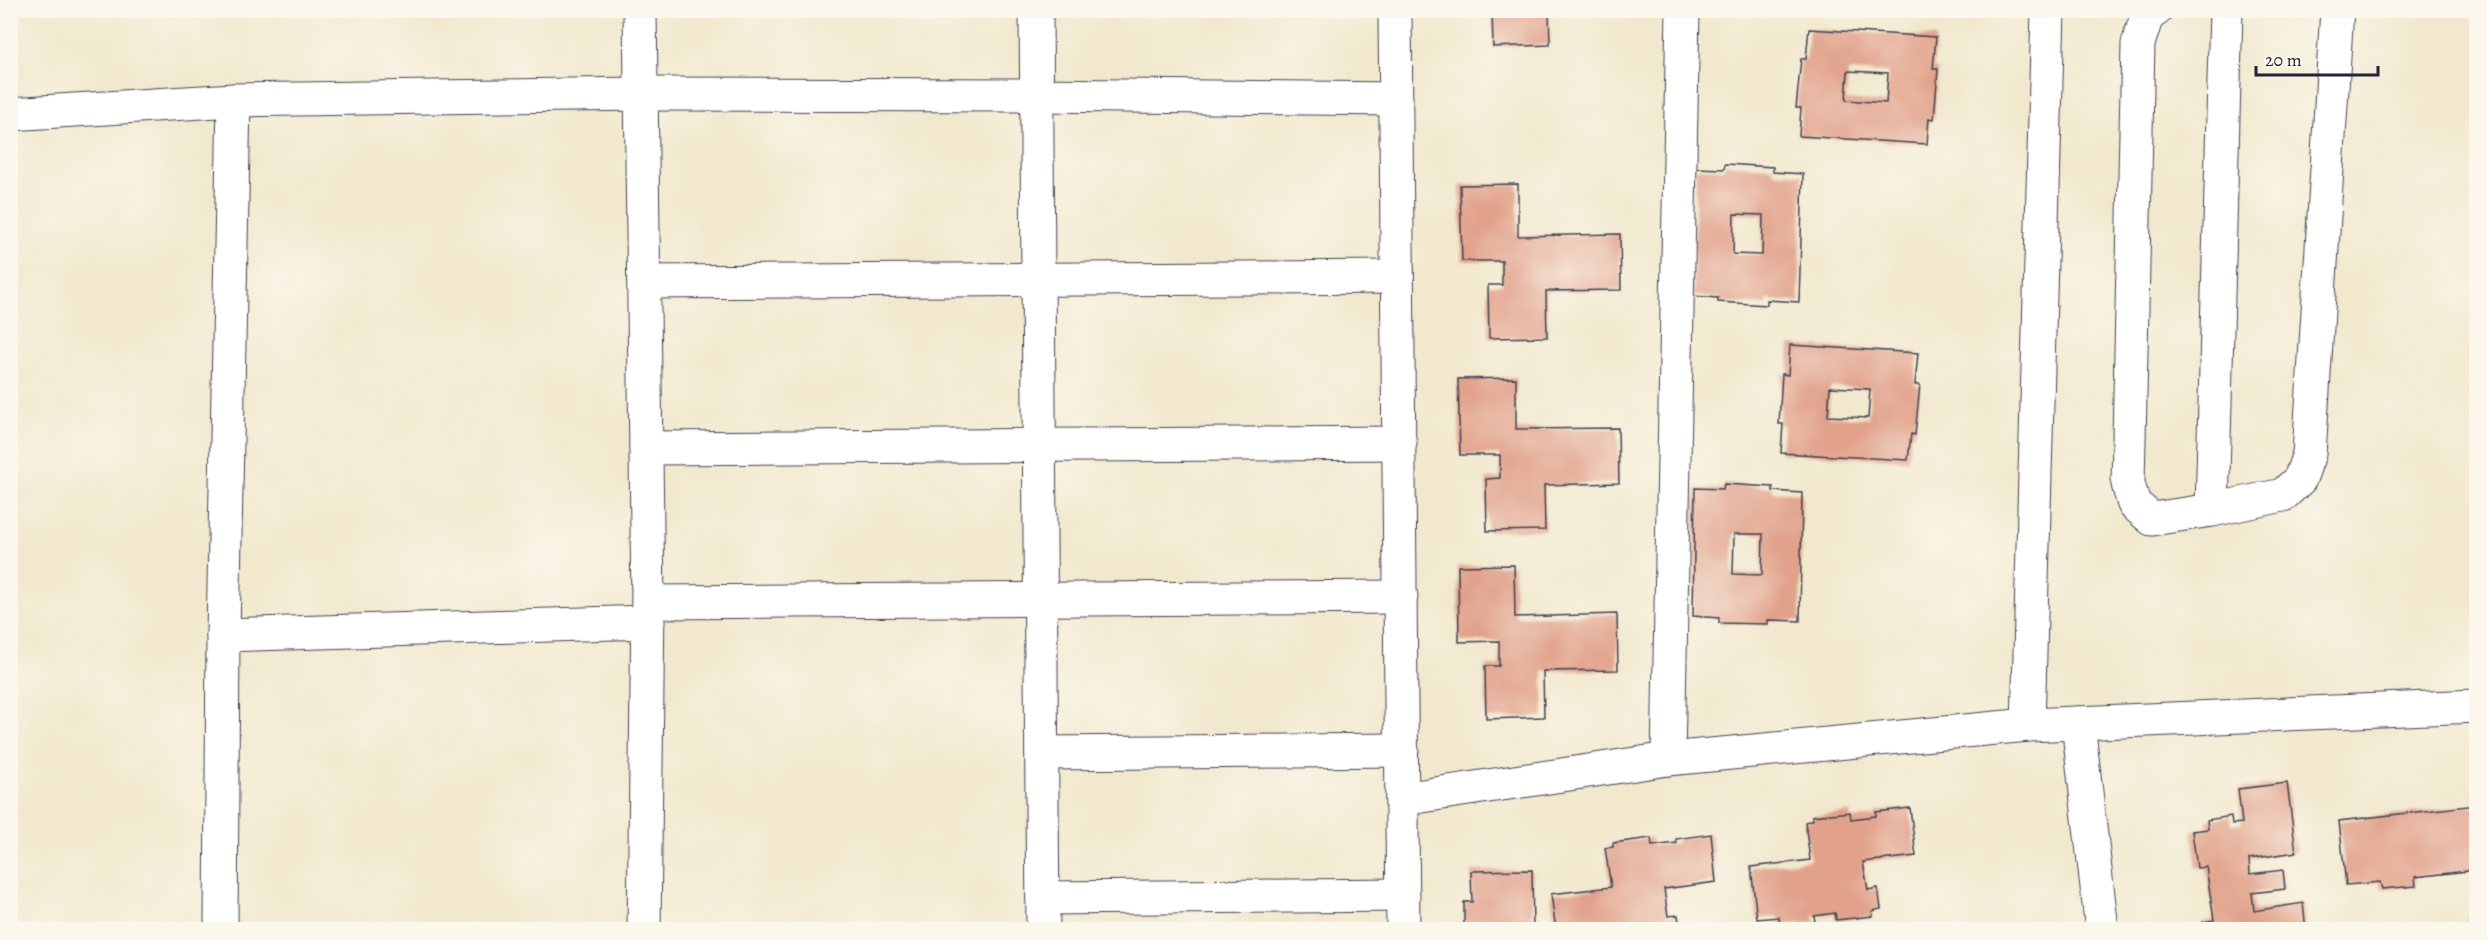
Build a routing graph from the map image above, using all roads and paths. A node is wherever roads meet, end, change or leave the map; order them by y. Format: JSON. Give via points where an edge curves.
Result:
{"nodes":[{"id":1,"x":640,"y":10,"type":"edge"},
{"id":2,"x":1035,"y":10,"type":"edge"},
{"id":3,"x":1395,"y":10,"type":"edge"},
{"id":4,"x":1683,"y":10,"type":"edge"},
{"id":5,"x":2048,"y":10,"type":"edge"},
{"id":6,"x":2156,"y":10,"type":"edge"},
{"id":7,"x":2226,"y":10,"type":"edge"},
{"id":8,"x":2337,"y":10,"type":"edge"},
{"id":9,"x":641,"y":94,"type":"junction"},
{"id":10,"x":1036,"y":95,"type":"junction"},
{"id":11,"x":1396,"y":99,"type":"junction"},
{"id":12,"x":234,"y":100,"type":"junction"},
{"id":13,"x":10,"y":114,"type":"edge"},
{"id":14,"x":1398,"y":277,"type":"junction"},
{"id":15,"x":1037,"y":279,"type":"junction"},
{"id":16,"x":644,"y":282,"type":"junction"},
{"id":17,"x":1400,"y":443,"type":"junction"},
{"id":18,"x":1039,"y":445,"type":"junction"},
{"id":19,"x":646,"y":448,"type":"junction"},
{"id":20,"x":2212,"y":510,"type":"junction"},
{"id":21,"x":1401,"y":597,"type":"junction"},
{"id":22,"x":1040,"y":600,"type":"junction"},
{"id":23,"x":648,"y":612,"type":"junction"},
{"id":24,"x":223,"y":635,"type":"junction"},
{"id":25,"x":2476,"y":706,"type":"edge"},
{"id":26,"x":2078,"y":723,"type":"junction"},
{"id":27,"x":2028,"y":726,"type":"junction"},
{"id":28,"x":1402,"y":750,"type":"junction"},
{"id":29,"x":1042,"y":753,"type":"junction"},
{"id":30,"x":1668,"y":759,"type":"junction"},
{"id":31,"x":1402,"y":799,"type":"junction"},
{"id":32,"x":1403,"y":895,"type":"junction"},
{"id":33,"x":1043,"y":914,"type":"edge"},
{"id":34,"x":221,"y":930,"type":"edge"},
{"id":35,"x":644,"y":930,"type":"edge"},
{"id":36,"x":1403,"y":930,"type":"edge"},
{"id":37,"x":2102,"y":930,"type":"edge"}],
"edges":[{"from":1,"to":9,"type":"street"},
{"from":2,"to":10,"type":"street"},
{"from":3,"to":11,"type":"street"},
{"from":4,"to":30,"type":"street"},
{"from":5,"to":27,"type":"street"},
{"from":6,"to":20,"type":"street","via":[[2147,16],[2138,44],[2128,484],[2134,504],[2152,519]]},
{"from":7,"to":20,"type":"street"},
{"from":8,"to":20,"type":"street","via":[[2309,454],[2300,479],[2283,495]]},
{"from":9,"to":10,"type":"street"},
{"from":9,"to":12,"type":"street"},
{"from":9,"to":16,"type":"street"},
{"from":10,"to":11,"type":"street"},
{"from":10,"to":15,"type":"street"},
{"from":11,"to":14,"type":"street"},
{"from":12,"to":13,"type":"street"},
{"from":12,"to":24,"type":"street"},
{"from":14,"to":15,"type":"street"},
{"from":14,"to":17,"type":"street"},
{"from":15,"to":16,"type":"street"},
{"from":15,"to":18,"type":"street"},
{"from":16,"to":19,"type":"street"},
{"from":17,"to":18,"type":"street"},
{"from":17,"to":21,"type":"street"},
{"from":18,"to":19,"type":"street"},
{"from":18,"to":22,"type":"street"},
{"from":19,"to":23,"type":"street"},
{"from":21,"to":22,"type":"street"},
{"from":21,"to":28,"type":"street"},
{"from":22,"to":23,"type":"street"},
{"from":22,"to":29,"type":"street"},
{"from":23,"to":24,"type":"street"},
{"from":23,"to":35,"type":"street"},
{"from":24,"to":34,"type":"street"},
{"from":25,"to":26,"type":"street"},
{"from":26,"to":27,"type":"street"},
{"from":26,"to":37,"type":"street"},
{"from":27,"to":30,"type":"street"},
{"from":28,"to":29,"type":"street"},
{"from":28,"to":31,"type":"street"},
{"from":29,"to":33,"type":"street"},
{"from":30,"to":31,"type":"street"},
{"from":31,"to":32,"type":"street"},
{"from":32,"to":33,"type":"street"},
{"from":32,"to":36,"type":"street"}]}
